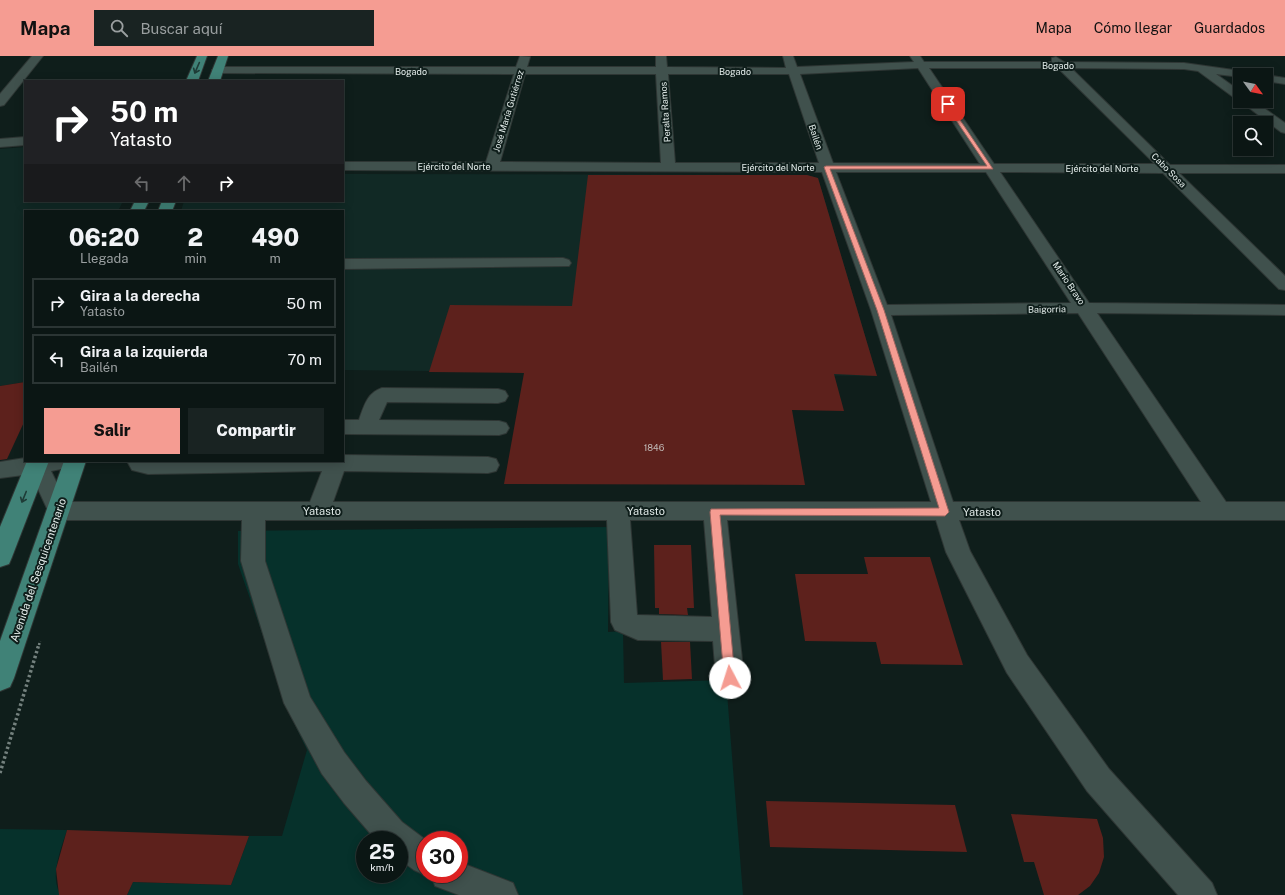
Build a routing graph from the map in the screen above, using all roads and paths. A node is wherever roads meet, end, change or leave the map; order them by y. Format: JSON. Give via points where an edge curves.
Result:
{"nodes":[{"id":1,"x":38,"y":56,"type":"edge"},
{"id":2,"x":202,"y":56,"type":"edge"},
{"id":3,"x":223,"y":56,"type":"edge"},
{"id":4,"x":525,"y":56,"type":"edge"},
{"id":5,"x":661,"y":56,"type":"edge"},
{"id":6,"x":788,"y":56,"type":"edge"},
{"id":7,"x":1186,"y":56,"type":"edge"},
{"id":8,"x":354,"y":61,"type":"dead end"},
{"id":9,"x":918,"y":61,"type":"edge"},
{"id":10,"x":1057,"y":61,"type":"edge"},
{"id":11,"x":1200,"y":67,"type":"junction"},
{"id":12,"x":218,"y":70,"type":"junction"},
{"id":13,"x":347,"y":70,"type":"junction"},
{"id":14,"x":521,"y":71,"type":"junction"},
{"id":15,"x":662,"y":71,"type":"junction"},
{"id":16,"x":794,"y":71,"type":"junction"},
{"id":17,"x":1233,"y":72,"type":"edge"},
{"id":18,"x":1273,"y":79,"type":"edge"},
{"id":19,"x":192,"y":80,"type":"edge"},
{"id":20,"x":214,"y":80,"type":"edge"},
{"id":21,"x":340,"y":80,"type":"edge"},
{"id":22,"x":1285,"y":81,"type":"edge"},
{"id":23,"x":1233,"y":91,"type":"edge"},
{"id":24,"x":0,"y":102,"type":"edge"},
{"id":25,"x":1256,"y":108,"type":"edge"},
{"id":26,"x":1285,"y":129,"type":"edge"},
{"id":27,"x":24,"y":141,"type":"edge"},
{"id":28,"x":0,"y":143,"type":"edge"},
{"id":29,"x":344,"y":166,"type":"edge"},
{"id":30,"x":492,"y":166,"type":"junction"},
{"id":31,"x":668,"y":167,"type":"junction"},
{"id":32,"x":826,"y":167,"type":"junction"},
{"id":33,"x":991,"y":168,"type":"junction"},
{"id":34,"x":1167,"y":169,"type":"junction"},
{"id":35,"x":1285,"y":169,"type":"edge"},
{"id":36,"x":563,"y":263,"type":"dead end"},
{"id":37,"x":344,"y":264,"type":"edge"},
{"id":38,"x":1285,"y":285,"type":"edge"},
{"id":39,"x":1085,"y":308,"type":"junction"},
{"id":40,"x":880,"y":310,"type":"junction"},
{"id":41,"x":1285,"y":310,"type":"edge"},
{"id":42,"x":498,"y":396,"type":"dead end"},
{"id":43,"x":499,"y":428,"type":"dead end"},
{"id":44,"x":346,"y":441,"type":"edge"},
{"id":45,"x":50,"y":462,"type":"edge"},
{"id":46,"x":75,"y":462,"type":"edge"},
{"id":47,"x":139,"y":462,"type":"edge"},
{"id":48,"x":180,"y":462,"type":"edge"},
{"id":49,"x":338,"y":462,"type":"edge"},
{"id":50,"x":38,"y":463,"type":"edge"},
{"id":51,"x":488,"y":465,"type":"dead end"},
{"id":52,"x":0,"y":470,"type":"edge"},
{"id":53,"x":59,"y":511,"type":"junction"},
{"id":54,"x":254,"y":511,"type":"junction"},
{"id":55,"x":318,"y":511,"type":"junction"},
{"id":56,"x":618,"y":511,"type":"junction"},
{"id":57,"x":1285,"y":511,"type":"edge"},
{"id":58,"x":715,"y":512,"type":"junction"},
{"id":59,"x":945,"y":512,"type":"junction"},
{"id":60,"x":1220,"y":512,"type":"junction"},
{"id":61,"x":0,"y":557,"type":"edge"},
{"id":62,"x":726,"y":629,"type":"junction"},
{"id":63,"x":0,"y":678,"type":"edge"},
{"id":64,"x":730,"y":678,"type":"dead end"},
{"id":65,"x":416,"y":852,"type":"edge"},
{"id":66,"x":468,"y":882,"type":"edge"},
{"id":67,"x":501,"y":895,"type":"edge"},
{"id":68,"x":1200,"y":895,"type":"edge"}],
"edges":[{"from":1,"to":24,"type":"street"},
{"from":2,"to":19,"type":"main road","one_way":true},
{"from":3,"to":12,"type":"main road"},
{"from":4,"to":14,"type":"street","name":"José María Gutiérrez"},
{"from":5,"to":15,"type":"street","name":"Peralta Ramos"},
{"from":6,"to":16,"type":"street","name":"Bailén"},
{"from":7,"to":11,"type":"street"},
{"from":8,"to":13,"type":"street"},
{"from":9,"to":10,"type":"street","name":"Bogado"},
{"from":9,"to":16,"type":"street","name":"Bogado"},
{"from":9,"to":33,"type":"street","name":"Mario Bravo"},
{"from":10,"to":11,"type":"street","name":"Bogado"},
{"from":10,"to":34,"type":"street","name":"Cabo Sosa"},
{"from":11,"to":17,"type":"street","name":"Bogado"},
{"from":11,"to":23,"type":"street"},
{"from":12,"to":13,"type":"street","name":"Bogado"},
{"from":12,"to":20,"type":"main road"},
{"from":13,"to":14,"type":"street","name":"Bogado"},
{"from":13,"to":21,"type":"street"},
{"from":14,"to":15,"type":"street","name":"Bogado"},
{"from":14,"to":30,"type":"street","name":"José María Gutiérrez"},
{"from":15,"to":16,"type":"street","name":"Bogado"},
{"from":15,"to":31,"type":"street","name":"Peralta Ramos"},
{"from":16,"to":32,"type":"street","name":"Bailén"},
{"from":18,"to":22,"type":"street"},
{"from":25,"to":26,"type":"street"},
{"from":27,"to":28,"type":"street"},
{"from":29,"to":30,"type":"street","name":"Ejército del Norte"},
{"from":30,"to":31,"type":"street","name":"Ejército del Norte"},
{"from":31,"to":32,"type":"street","name":"Ejército del Norte"},
{"from":32,"to":33,"type":"street","name":"Ejército del Norte"},
{"from":32,"to":40,"type":"street","name":"Bailén"},
{"from":33,"to":34,"type":"street","name":"Ejército del Norte"},
{"from":33,"to":39,"type":"street","name":"Mario Bravo"},
{"from":34,"to":35,"type":"street","name":"Ejército del Norte"},
{"from":34,"to":38,"type":"street","name":"Cabo Sosa"},
{"from":36,"to":37,"type":"street"},
{"from":39,"to":40,"type":"street","name":"Baigorria"},
{"from":39,"to":41,"type":"street","name":"Baigorria"},
{"from":39,"to":60,"type":"street","name":"Mario Bravo"},
{"from":40,"to":59,"type":"street","name":"Bailén"},
{"from":42,"to":44,"type":"street","via":[[382,395]]},
{"from":43,"to":44,"type":"street"},
{"from":44,"to":51,"type":"street"},
{"from":45,"to":50,"type":"street"},
{"from":46,"to":53,"type":"main road","name":"Avenida del Sesquicentenario"},
{"from":47,"to":48,"type":"street","via":[[148,466]]},
{"from":49,"to":55,"type":"street"},
{"from":50,"to":52,"type":"street"},
{"from":50,"to":53,"type":"street"},
{"from":50,"to":61,"type":"main road","one_way":true},
{"from":53,"to":54,"type":"street","name":"Yatasto"},
{"from":53,"to":63,"type":"main road","name":"Avenida del Sesquicentenario"},
{"from":54,"to":55,"type":"street","name":"Yatasto"},
{"from":54,"to":65,"type":"street","via":[[252,561],[298,703],[333,763],[355,792],[391,833]]},
{"from":55,"to":56,"type":"street","name":"Yatasto"},
{"from":56,"to":58,"type":"street","name":"Yatasto"},
{"from":56,"to":62,"type":"street","via":[[624,622],[638,628]]},
{"from":57,"to":60,"type":"street","name":"Yatasto"},
{"from":58,"to":59,"type":"street","name":"Yatasto"},
{"from":58,"to":62,"type":"street"},
{"from":59,"to":60,"type":"street","name":"Yatasto"},
{"from":59,"to":68,"type":"street","name":"Bailén","via":[[958,552],[1017,664],[1098,780]]},
{"from":62,"to":64,"type":"street"},
{"from":66,"to":67,"type":"street"}]}
